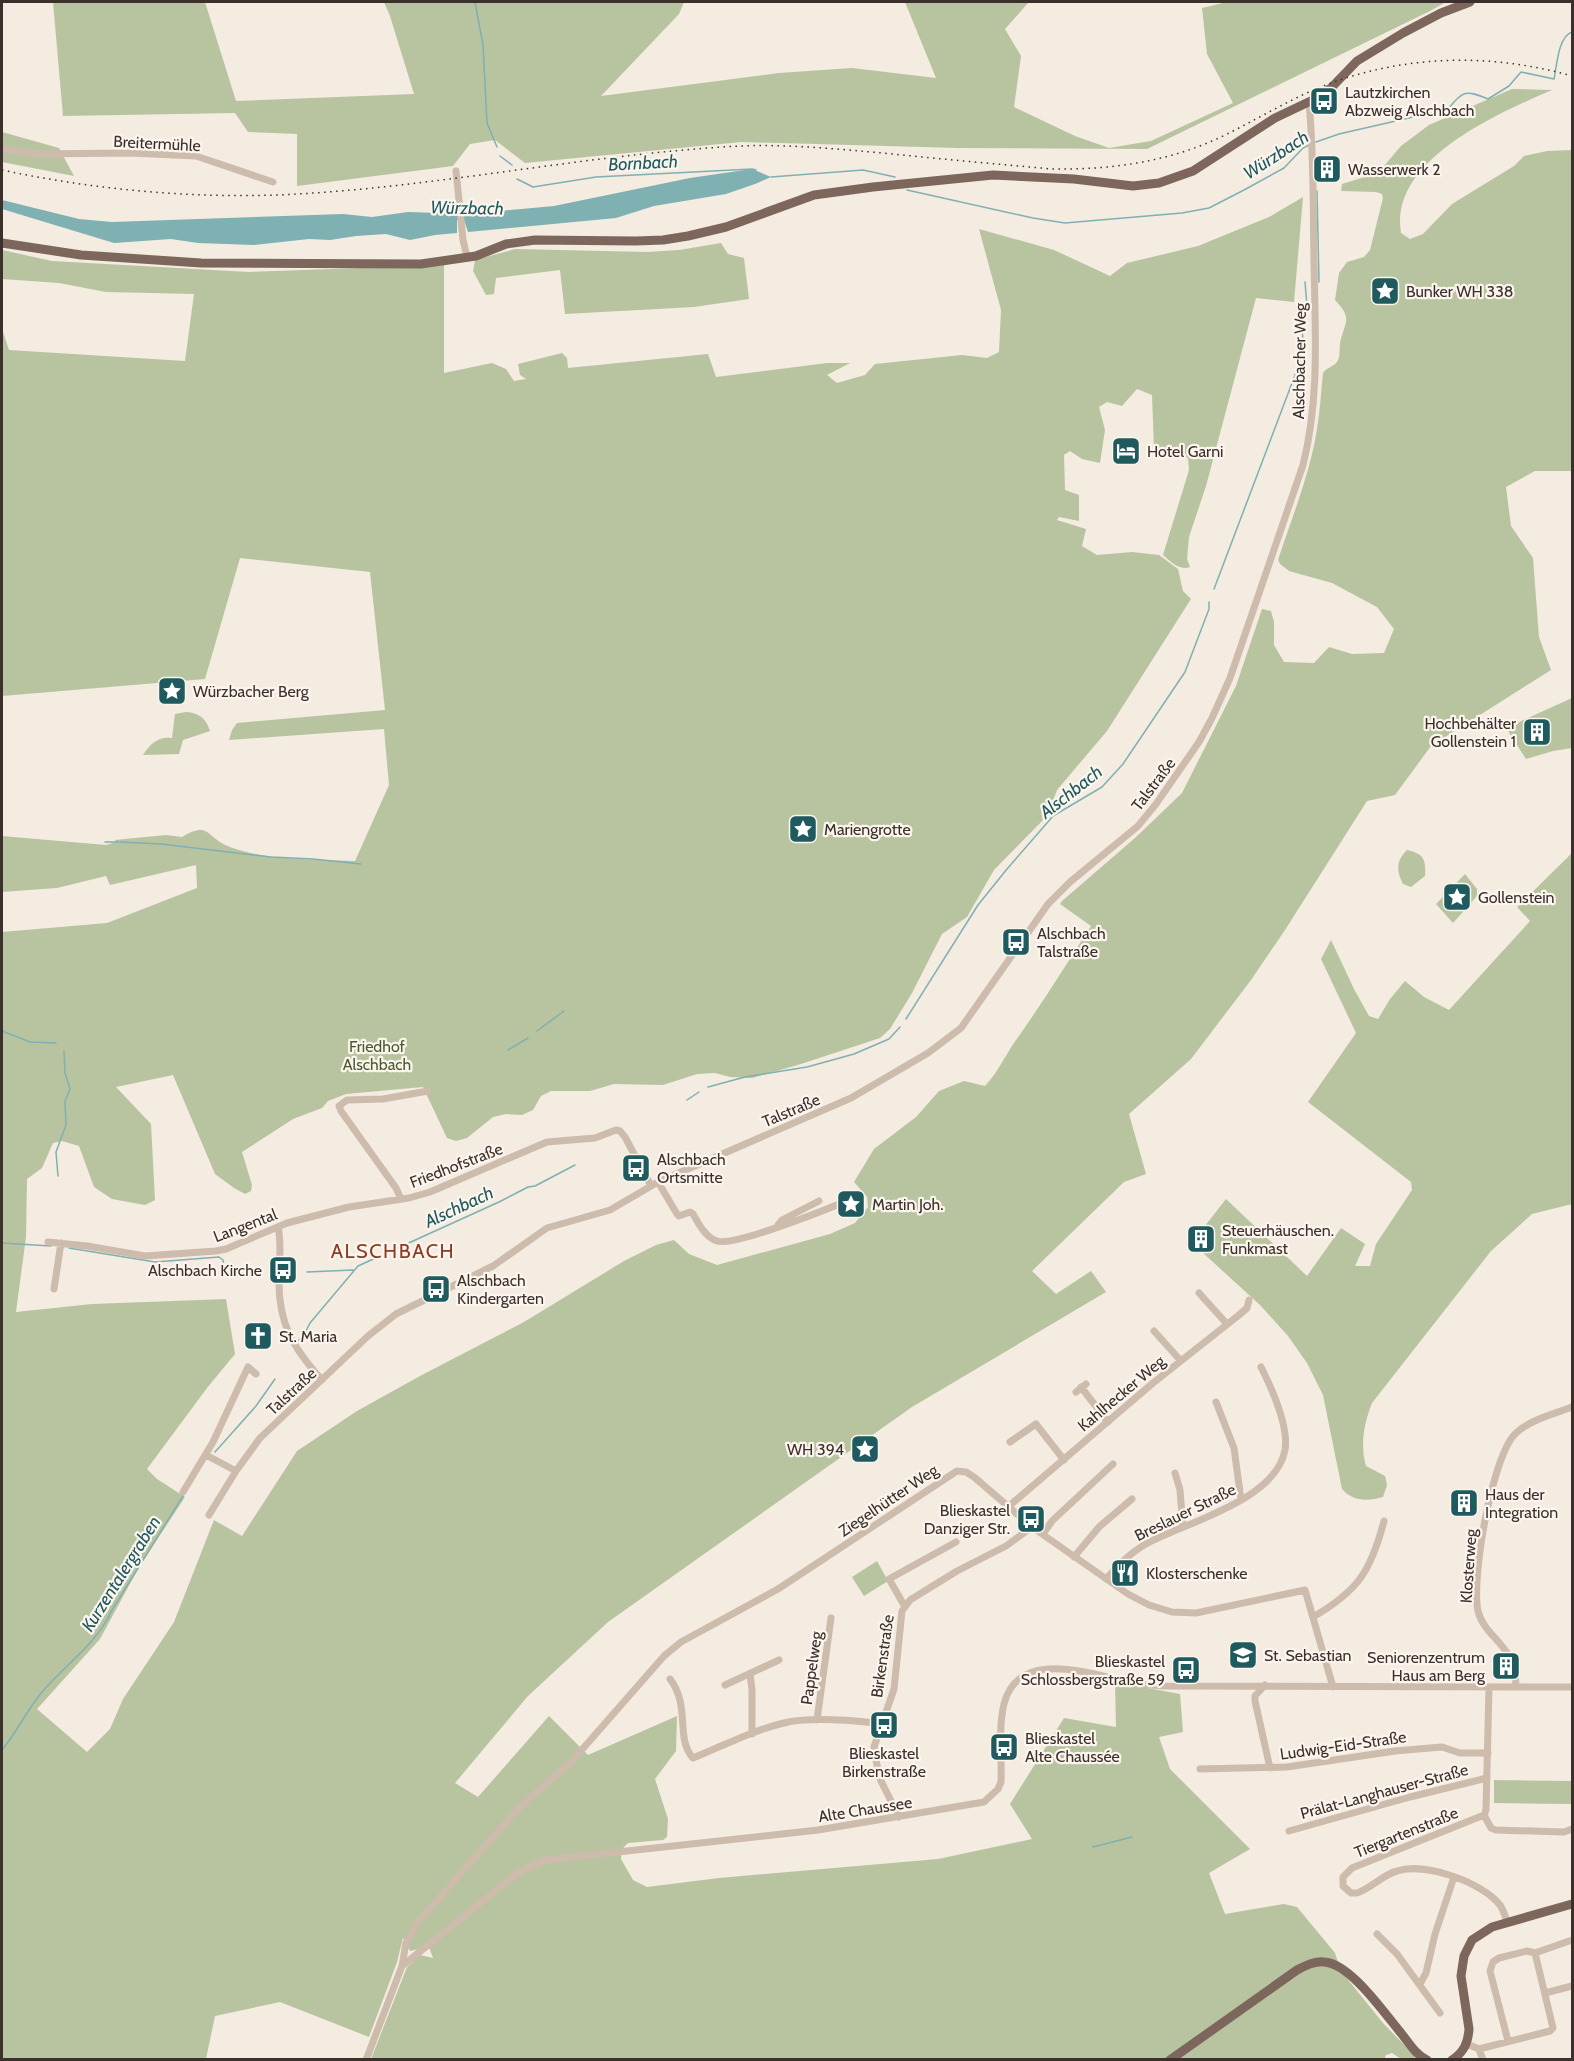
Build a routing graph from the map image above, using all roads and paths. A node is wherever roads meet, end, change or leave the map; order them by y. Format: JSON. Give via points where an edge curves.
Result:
{"nodes":[{"id":1,"x":1470,"y":2,"type":"edge"},
{"id":2,"x":1310,"y":102,"type":"junction"},
{"id":3,"x":2,"y":149,"type":"edge"},
{"id":4,"x":456,"y":171,"type":"dead end"},
{"id":5,"x":273,"y":182,"type":"dead end"},
{"id":6,"x":2,"y":243,"type":"edge"},
{"id":7,"x":468,"y":256,"type":"junction"},
{"id":8,"x":1242,"y":645,"type":"joint"},
{"id":9,"x":428,"y":1091,"type":"dead end"},
{"id":10,"x":655,"y":1184,"type":"junction"},
{"id":11,"x":853,"y":1198,"type":"dead end"},
{"id":12,"x":401,"y":1199,"type":"junction"},
{"id":13,"x":819,"y":1201,"type":"dead end"},
{"id":14,"x":278,"y":1227,"type":"junction"},
{"id":15,"x":777,"y":1227,"type":"junction"},
{"id":16,"x":48,"y":1242,"type":"dead end"},
{"id":17,"x":61,"y":1243,"type":"junction"},
{"id":18,"x":54,"y":1289,"type":"dead end"},
{"id":19,"x":1199,"y":1293,"type":"dead end"},
{"id":20,"x":1249,"y":1300,"type":"dead end"},
{"id":21,"x":1227,"y":1324,"type":"junction"},
{"id":22,"x":1154,"y":1331,"type":"dead end"},
{"id":23,"x":1180,"y":1361,"type":"junction"},
{"id":24,"x":1262,"y":1367,"type":"dead end"},
{"id":25,"x":256,"y":1374,"type":"dead end"},
{"id":26,"x":322,"y":1380,"type":"junction"},
{"id":27,"x":1081,"y":1388,"type":"dead end"},
{"id":28,"x":1216,"y":1402,"type":"dead end"},
{"id":29,"x":1572,"y":1407,"type":"edge"},
{"id":30,"x":1108,"y":1422,"type":"junction"},
{"id":31,"x":1010,"y":1442,"type":"dead end"},
{"id":32,"x":206,"y":1455,"type":"junction"},
{"id":33,"x":1064,"y":1460,"type":"junction"},
{"id":34,"x":1113,"y":1464,"type":"dead end"},
{"id":35,"x":236,"y":1471,"type":"junction"},
{"id":36,"x":1175,"y":1473,"type":"dead end"},
{"id":37,"x":183,"y":1492,"type":"dead end"},
{"id":38,"x":1132,"y":1499,"type":"dead end"},
{"id":39,"x":1241,"y":1500,"type":"junction"},
{"id":40,"x":1008,"y":1508,"type":"junction"},
{"id":41,"x":209,"y":1515,"type":"dead end"},
{"id":42,"x":1384,"y":1521,"type":"dead end"},
{"id":43,"x":1032,"y":1527,"type":"junction"},
{"id":44,"x":1183,"y":1527,"type":"junction"},
{"id":45,"x":1043,"y":1534,"type":"junction"},
{"id":46,"x":956,"y":1542,"type":"dead end"},
{"id":47,"x":1074,"y":1557,"type":"junction"},
{"id":48,"x":1106,"y":1579,"type":"junction"},
{"id":49,"x":904,"y":1605,"type":"junction"},
{"id":50,"x":1312,"y":1617,"type":"junction"},
{"id":51,"x":831,"y":1618,"type":"dead end"},
{"id":52,"x":779,"y":1660,"type":"dead end"},
{"id":53,"x":750,"y":1674,"type":"junction"},
{"id":54,"x":670,"y":1679,"type":"dead end"},
{"id":55,"x":725,"y":1685,"type":"dead end"},
{"id":56,"x":1265,"y":1685,"type":"junction"},
{"id":57,"x":1516,"y":1686,"type":"junction"},
{"id":58,"x":1333,"y":1687,"type":"junction"},
{"id":59,"x":1489,"y":1687,"type":"junction"},
{"id":60,"x":1572,"y":1687,"type":"edge"},
{"id":61,"x":817,"y":1720,"type":"junction"},
{"id":62,"x":881,"y":1724,"type":"junction"},
{"id":63,"x":752,"y":1734,"type":"junction"},
{"id":64,"x":1488,"y":1753,"type":"junction"},
{"id":65,"x":1270,"y":1768,"type":"junction"},
{"id":66,"x":1200,"y":1769,"type":"dead end"},
{"id":67,"x":1487,"y":1778,"type":"junction"},
{"id":68,"x":1484,"y":1815,"type":"junction"},
{"id":69,"x":898,"y":1817,"type":"junction"},
{"id":70,"x":1572,"y":1829,"type":"edge"},
{"id":71,"x":1289,"y":1832,"type":"dead end"},
{"id":72,"x":1454,"y":1877,"type":"junction"},
{"id":73,"x":1572,"y":1904,"type":"edge"},
{"id":74,"x":1507,"y":1922,"type":"junction"},
{"id":75,"x":1377,"y":1934,"type":"dead end"},
{"id":76,"x":1572,"y":1940,"type":"edge"},
{"id":77,"x":1535,"y":1953,"type":"junction"},
{"id":78,"x":402,"y":1966,"type":"junction"},
{"id":79,"x":1420,"y":1984,"type":"junction"},
{"id":80,"x":1572,"y":1986,"type":"edge"},
{"id":81,"x":1545,"y":1993,"type":"junction"},
{"id":82,"x":1440,"y":2013,"type":"dead end"},
{"id":83,"x":1508,"y":2041,"type":"junction"},
{"id":84,"x":1467,"y":2044,"type":"junction"},
{"id":85,"x":1479,"y":2049,"type":"junction"},
{"id":86,"x":366,"y":2060,"type":"edge"},
{"id":87,"x":1170,"y":2060,"type":"edge"},
{"id":88,"x":1427,"y":2060,"type":"edge"},
{"id":89,"x":1452,"y":2060,"type":"edge"},
{"id":90,"x":1483,"y":2060,"type":"edge"}],
"edges":[{"from":1,"to":2,"type":"main road","via":[[1441,13],[1357,61],[1331,88]]},
{"from":2,"to":7,"type":"main road","via":[[1275,118],[1193,171],[1159,183],[1133,186],[1045,177],[966,177],[814,195],[726,227],[663,240],[535,240]]},
{"from":2,"to":8,"type":"street","name":"Alschbacher Weg","via":[[1313,419],[1303,465]]},
{"from":3,"to":5,"type":"street","name":"Breitermühle","via":[[37,154],[196,156]]},
{"from":4,"to":7,"type":"street"},
{"from":6,"to":7,"type":"main road","via":[[81,255],[201,263],[404,264]]},
{"from":8,"to":10,"type":"street","name":"Talstraße","via":[[1212,718],[1186,762],[1138,826],[1048,904],[972,1016],[952,1036],[851,1098]]},
{"from":9,"to":12,"type":"street","name":"Friedhofstraße","via":[[347,1100],[339,1106]]},
{"from":10,"to":12,"type":"street","name":"Friedhofstraße","via":[[625,1137],[616,1130],[595,1138],[547,1142],[442,1188]]},
{"from":10,"to":15,"type":"street","via":[[679,1216],[690,1212],[718,1242],[735,1241]]},
{"from":10,"to":26,"type":"street","name":"Talstraße","via":[[610,1210],[547,1228],[493,1266],[396,1314]]},
{"from":11,"to":15,"type":"street"},
{"from":12,"to":14,"type":"street","name":"Langental","via":[[349,1207]]},
{"from":13,"to":15,"type":"street","via":[[782,1220]]},
{"from":14,"to":17,"type":"street","name":"Langental","via":[[226,1249],[180,1255],[145,1256]]},
{"from":14,"to":26,"type":"street","via":[[283,1319],[295,1347]]},
{"from":16,"to":17,"type":"street","name":"Langental"},
{"from":17,"to":18,"type":"street"},
{"from":19,"to":21,"type":"street"},
{"from":20,"to":21,"type":"street","name":"Kahlhecker Weg","via":[[1247,1308]]},
{"from":21,"to":23,"type":"street","name":"Kahlhecker Weg"},
{"from":22,"to":23,"type":"street"},
{"from":23,"to":30,"type":"street","name":"Kahlhecker Weg"},
{"from":24,"to":39,"type":"street","name":"Breslauer Straße","via":[[1281,1418],[1285,1450],[1273,1474]]},
{"from":25,"to":32,"type":"street","via":[[248,1367]]},
{"from":26,"to":35,"type":"street","name":"Talstraße","via":[[260,1438]]},
{"from":27,"to":30,"type":"street"},
{"from":28,"to":39,"type":"street","via":[[1234,1448]]},
{"from":29,"to":57,"type":"street","name":"Klosterweg","via":[[1513,1436],[1503,1452],[1486,1518],[1478,1610],[1486,1628],[1510,1657]]},
{"from":30,"to":33,"type":"street","name":"Kahlhecker Weg"},
{"from":31,"to":33,"type":"street","via":[[1036,1424]]},
{"from":32,"to":35,"type":"street"},
{"from":32,"to":37,"type":"street"},
{"from":33,"to":40,"type":"street","name":"Kahlhecker Weg"},
{"from":34,"to":45,"type":"street"},
{"from":35,"to":41,"type":"street","name":"Talstraße"},
{"from":36,"to":44,"type":"street"},
{"from":38,"to":47,"type":"street","via":[[1099,1527]]},
{"from":39,"to":44,"type":"street","name":"Breslauer Straße"},
{"from":40,"to":43,"type":"street","name":"Ziegelhütter Weg"},
{"from":40,"to":78,"type":"street","name":"Ziegelhütter Weg","via":[[969,1473],[952,1473],[778,1589],[681,1642],[656,1664],[582,1750],[518,1809],[428,1910],[411,1932]]},
{"from":42,"to":50,"type":"street","via":[[1374,1557],[1364,1575],[1342,1598]]},
{"from":43,"to":45,"type":"street","name":"Ziegelhütter Weg"},
{"from":43,"to":49,"type":"street","name":"Birkenstraße"},
{"from":44,"to":48,"type":"street","name":"Breslauer Straße","via":[[1143,1546]]},
{"from":45,"to":47,"type":"street","name":"Ziegelhütter Weg"},
{"from":46,"to":49,"type":"street","via":[[890,1579]]},
{"from":47,"to":48,"type":"street","name":"Ziegelhütter Weg"},
{"from":48,"to":50,"type":"street","name":"Ziegelhütter Weg","via":[[1149,1605],[1184,1613],[1305,1590]]},
{"from":49,"to":62,"type":"street","name":"Birkenstraße","via":[[894,1689]]},
{"from":50,"to":58,"type":"street"},
{"from":51,"to":61,"type":"street","name":"Pappelweg"},
{"from":52,"to":53,"type":"street"},
{"from":53,"to":55,"type":"street"},
{"from":53,"to":63,"type":"street"},
{"from":54,"to":63,"type":"street","via":[[678,1693],[686,1747],[693,1758]]},
{"from":56,"to":58,"type":"street"},
{"from":56,"to":65,"type":"street","via":[[1255,1701]]},
{"from":56,"to":69,"type":"street","name":"Alte Chaussee","via":[[1151,1685],[1073,1670],[1038,1670],[1022,1676],[1008,1693],[1001,1732],[1001,1782],[992,1797],[974,1805]]},
{"from":57,"to":59,"type":"street"},
{"from":57,"to":60,"type":"street"},
{"from":58,"to":59,"type":"street"},
{"from":59,"to":64,"type":"street","name":"Tiergartenstraße"},
{"from":61,"to":62,"type":"street"},
{"from":61,"to":63,"type":"street","via":[[793,1721]]},
{"from":62,"to":69,"type":"street","name":"Birkenstraße","via":[[874,1747],[875,1766]]},
{"from":64,"to":65,"type":"street","name":"Ludwig-Eid-Straße","via":[[1460,1753],[1442,1747]]},
{"from":64,"to":67,"type":"street","name":"Tiergartenstraße"},
{"from":65,"to":66,"type":"street","name":"Ludwig-Eid-Straße"},
{"from":67,"to":68,"type":"street","name":"Tiergartenstraße"},
{"from":67,"to":71,"type":"street","name":"Prälat-Langhauser-Straße"},
{"from":68,"to":70,"type":"street","via":[[1491,1828],[1497,1830]]},
{"from":68,"to":72,"type":"street","name":"Tiergartenstraße","via":[[1352,1868],[1342,1880],[1347,1891],[1357,1893],[1389,1874],[1409,1868]]},
{"from":69,"to":78,"type":"street","name":"Alte Chaussee","via":[[818,1830],[545,1860],[519,1872]]},
{"from":72,"to":74,"type":"street","name":"Tiergartenstraße","via":[[1494,1899]]},
{"from":72,"to":79,"type":"street"},
{"from":73,"to":74,"type":"main road"},
{"from":74,"to":84,"type":"main road","via":[[1478,1935],[1464,1956],[1461,1976],[1469,2029]]},
{"from":75,"to":79,"type":"street"},
{"from":76,"to":77,"type":"street"},
{"from":77,"to":81,"type":"street"},
{"from":77,"to":83,"type":"street","via":[[1527,1951],[1498,1958],[1491,1966]]},
{"from":78,"to":86,"type":"street","name":"Ziegelhütter Weg"},
{"from":79,"to":82,"type":"street"},
{"from":80,"to":81,"type":"street"},
{"from":81,"to":83,"type":"street","via":[[1553,2028]]},
{"from":83,"to":85,"type":"street"},
{"from":84,"to":85,"type":"street"},
{"from":84,"to":89,"type":"main road"},
{"from":85,"to":90,"type":"street"},
{"from":87,"to":88,"type":"main road","via":[[1297,1970],[1317,1962],[1344,1969]]}]}
